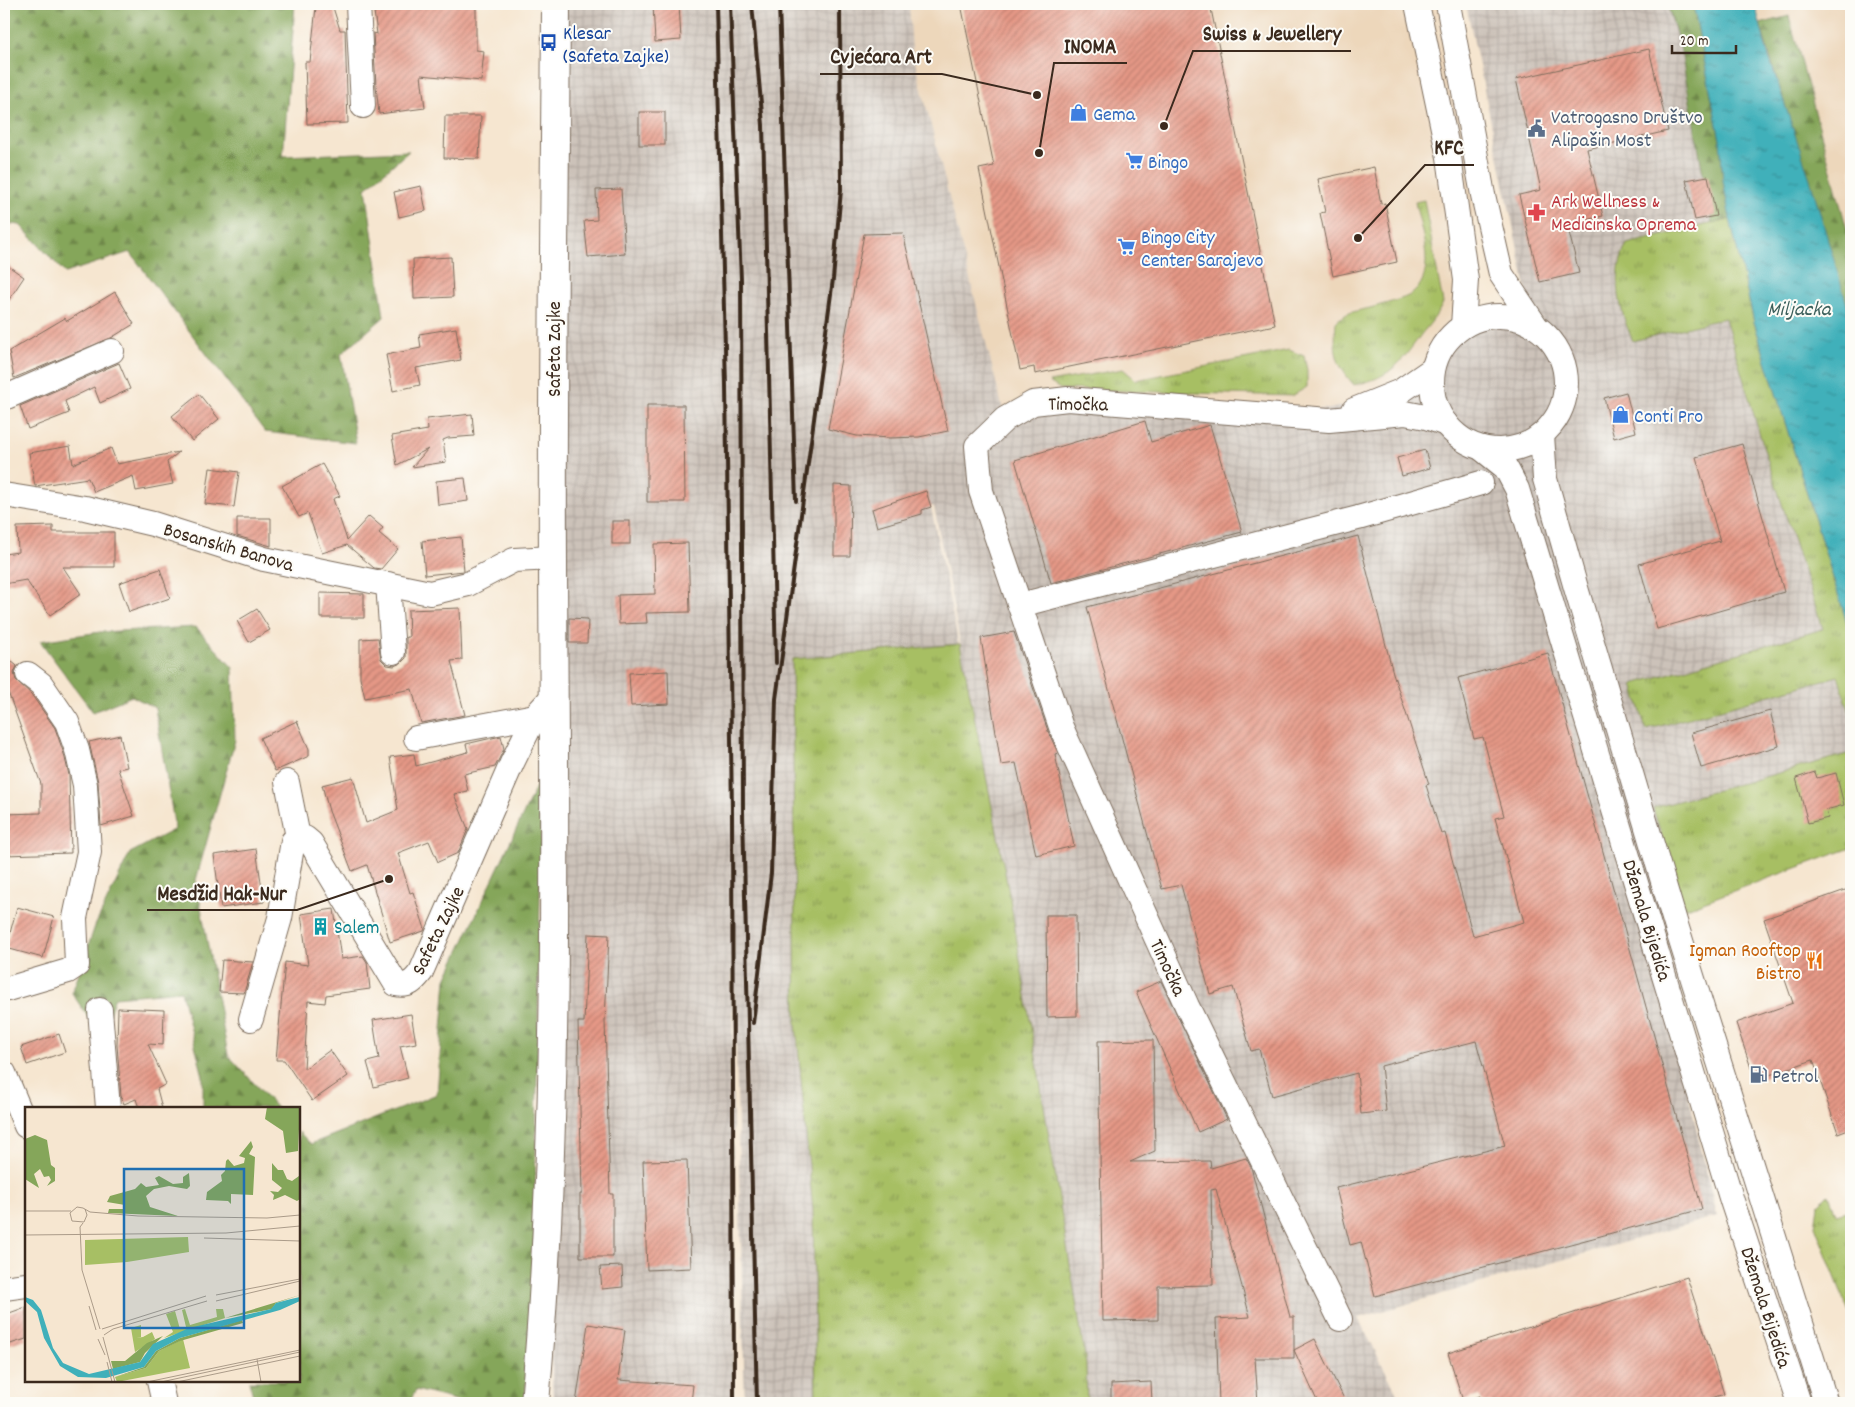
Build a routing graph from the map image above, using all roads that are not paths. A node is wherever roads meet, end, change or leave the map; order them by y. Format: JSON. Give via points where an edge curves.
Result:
{"nodes":[{"id":1,"x":358,"y":4,"type":"edge"},
{"id":2,"x":556,"y":4,"type":"edge"},
{"id":3,"x":1417,"y":4,"type":"edge"},
{"id":4,"x":1448,"y":4,"type":"edge"},
{"id":5,"x":363,"y":106,"type":"dead end"},
{"id":6,"x":1535,"y":325,"type":"junction"},
{"id":7,"x":1463,"y":326,"type":"junction"},
{"id":8,"x":112,"y":351,"type":"dead end"},
{"id":9,"x":1433,"y":369,"type":"junction"},
{"id":10,"x":4,"y":398,"type":"edge"},
{"id":11,"x":1329,"y":420,"type":"junction"},
{"id":12,"x":1446,"y":424,"type":"junction"},
{"id":13,"x":1542,"y":435,"type":"junction"},
{"id":14,"x":1481,"y":448,"type":"junction"},
{"id":15,"x":1481,"y":483,"type":"dead end"},
{"id":16,"x":4,"y":495,"type":"edge"},
{"id":17,"x":553,"y":558,"type":"junction"},
{"id":18,"x":388,"y":584,"type":"junction"},
{"id":19,"x":1020,"y":604,"type":"junction"},
{"id":20,"x":393,"y":652,"type":"dead end"},
{"id":21,"x":28,"y":674,"type":"dead end"},
{"id":22,"x":554,"y":695,"type":"junction"},
{"id":23,"x":535,"y":716,"type":"junction"},
{"id":24,"x":416,"y":738,"type":"dead end"},
{"id":25,"x":287,"y":782,"type":"dead end"},
{"id":26,"x":298,"y":837,"type":"junction"},
{"id":27,"x":4,"y":990,"type":"edge"},
{"id":28,"x":100,"y":1010,"type":"dead end"},
{"id":29,"x":251,"y":1019,"type":"dead end"},
{"id":30,"x":4,"y":1073,"type":"edge"},
{"id":31,"x":108,"y":1107,"type":"edge"},
{"id":32,"x":25,"y":1124,"type":"edge"},
{"id":33,"x":25,"y":1285,"type":"edge"},
{"id":34,"x":4,"y":1288,"type":"edge"},
{"id":35,"x":1340,"y":1319,"type":"dead end"},
{"id":36,"x":542,"y":1333,"type":"junction"},
{"id":37,"x":535,"y":1403,"type":"edge"},
{"id":38,"x":540,"y":1403,"type":"edge"},
{"id":39,"x":1799,"y":1403,"type":"edge"},
{"id":40,"x":1826,"y":1403,"type":"edge"}],
"edges":[{"from":1,"to":5,"type":"street"},
{"from":2,"to":17,"type":"main road","name":"Safeta Zajke"},
{"from":3,"to":7,"type":"street","via":[[1451,166],[1466,280]]},
{"from":4,"to":6,"type":"street","name":"Džemala Bijedića","via":[[1501,274]]},
{"from":6,"to":7,"type":"street","name":"Džemala Bijedića","via":[[1499,315],[1474,320]]},
{"from":6,"to":13,"type":"street","name":"Džemala Bijedića","via":[[1562,357],[1566,378],[1565,399],[1556,419]]},
{"from":7,"to":9,"type":"street","name":"Džemala Bijedića","via":[[1449,337]]},
{"from":8,"to":10,"type":"street"},
{"from":9,"to":11,"type":"street","name":"Timočka","via":[[1402,391]]},
{"from":9,"to":12,"type":"street","name":"Džemala Bijedića","via":[[1436,408]]},
{"from":11,"to":12,"type":"street","name":"Timočka","via":[[1405,413]]},
{"from":11,"to":19,"type":"street","name":"Timočka","via":[[1068,399],[1034,403],[1005,419],[977,446],[981,491]]},
{"from":12,"to":14,"type":"street","name":"Džemala Bijedića","via":[[1462,439]]},
{"from":13,"to":14,"type":"street","name":"Džemala Bijedića","via":[[1524,446],[1503,450]]},
{"from":13,"to":40,"type":"street","name":"Džemala Bijedića","via":[[1545,479],[1576,588],[1676,925]]},
{"from":14,"to":39,"type":"street","name":"Džemala Bijedića","via":[[1506,468],[1518,488],[1732,1201]]},
{"from":15,"to":19,"type":"street","via":[[1358,518]]},
{"from":16,"to":18,"type":"street","name":"Bosanskih Banova","via":[[124,517],[264,559]]},
{"from":17,"to":18,"type":"street","name":"Bosanskih Banova","via":[[514,560],[468,584],[430,593]]},
{"from":17,"to":22,"type":"main road","name":"Safeta Zajke"},
{"from":18,"to":20,"type":"street"},
{"from":19,"to":35,"type":"street","name":"Timočka","via":[[1061,727],[1127,877]]},
{"from":21,"to":27,"type":"street","via":[[41,684],[62,715],[77,750],[85,785],[89,852],[75,918],[77,965],[68,971]]},
{"from":22,"to":23,"type":"street","name":"Safeta Zajke"},
{"from":22,"to":36,"type":"main road","name":"Safeta Zajke","via":[[553,1080]]},
{"from":23,"to":24,"type":"street"},
{"from":23,"to":26,"type":"street","name":"Safeta Zajke","via":[[421,972],[412,983],[396,984],[311,843]]},
{"from":25,"to":26,"type":"street"},
{"from":26,"to":29,"type":"street","via":[[293,841],[280,918]]},
{"from":28,"to":31,"type":"street"},
{"from":30,"to":32,"type":"street"},
{"from":33,"to":34,"type":"street"},
{"from":36,"to":37,"type":"main road"},
{"from":36,"to":38,"type":"main road"}]}
